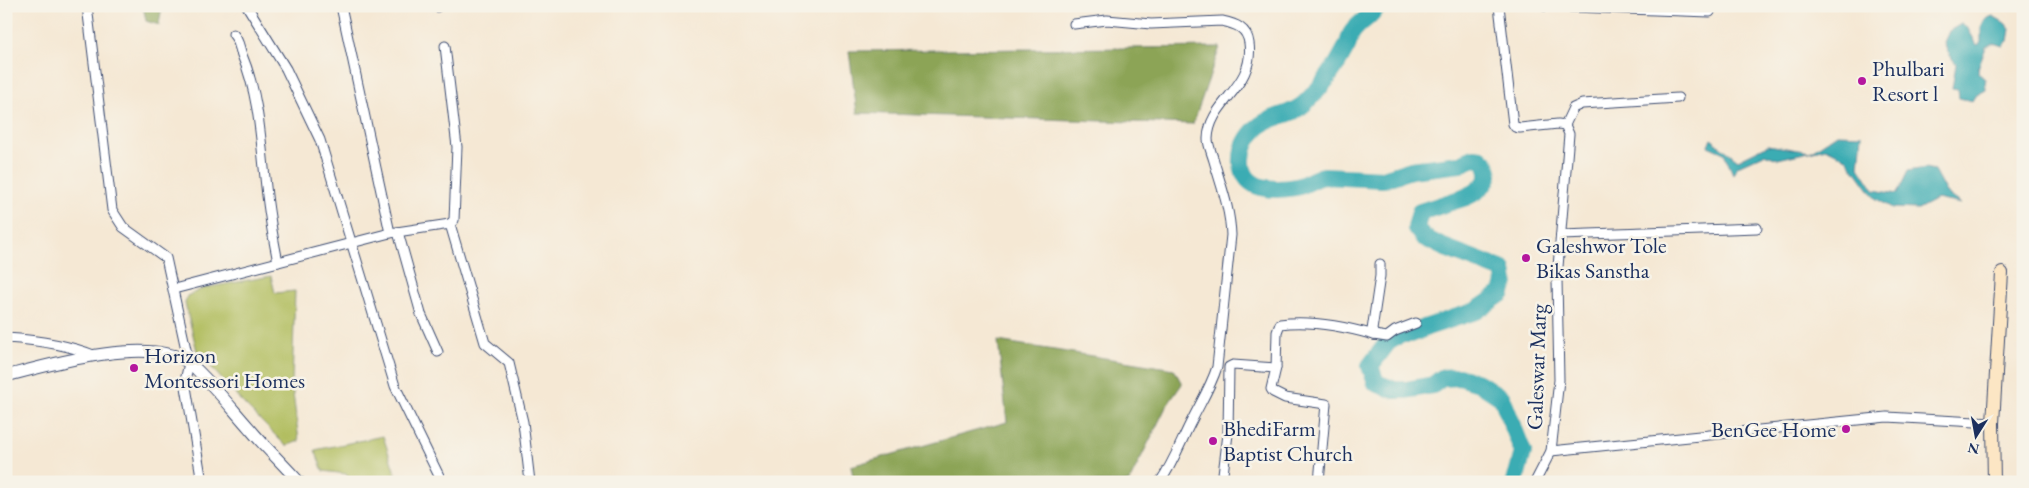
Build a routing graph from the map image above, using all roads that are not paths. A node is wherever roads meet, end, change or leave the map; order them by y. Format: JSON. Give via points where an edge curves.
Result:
{"nodes":[{"id":1,"x":87,"y":6,"type":"edge"},
{"id":2,"x":247,"y":6,"type":"edge"},
{"id":3,"x":341,"y":6,"type":"edge"},
{"id":4,"x":1499,"y":6,"type":"edge"},
{"id":5,"x":1544,"y":6,"type":"edge"},
{"id":6,"x":1710,"y":12,"type":"dead end"},
{"id":7,"x":1074,"y":24,"type":"dead end"},
{"id":8,"x":233,"y":34,"type":"dead end"},
{"id":9,"x":445,"y":46,"type":"dead end"},
{"id":10,"x":1678,"y":98,"type":"dead end"},
{"id":11,"x":1565,"y":125,"type":"junction"},
{"id":12,"x":450,"y":224,"type":"junction"},
{"id":13,"x":1757,"y":228,"type":"dead end"},
{"id":14,"x":394,"y":232,"type":"junction"},
{"id":15,"x":1561,"y":235,"type":"junction"},
{"id":16,"x":352,"y":243,"type":"junction"},
{"id":17,"x":278,"y":262,"type":"junction"},
{"id":18,"x":1380,"y":264,"type":"dead end"},
{"id":19,"x":2002,"y":273,"type":"dead end"},
{"id":20,"x":174,"y":289,"type":"junction"},
{"id":21,"x":1416,"y":323,"type":"dead end"},
{"id":22,"x":1374,"y":335,"type":"junction"},
{"id":23,"x":6,"y":338,"type":"edge"},
{"id":24,"x":438,"y":352,"type":"dead end"},
{"id":25,"x":96,"y":356,"type":"junction"},
{"id":26,"x":189,"y":363,"type":"junction"},
{"id":27,"x":1276,"y":368,"type":"junction"},
{"id":28,"x":6,"y":376,"type":"edge"},
{"id":29,"x":1994,"y":423,"type":"junction"},
{"id":30,"x":1551,"y":451,"type":"junction"},
{"id":31,"x":202,"y":482,"type":"edge"},
{"id":32,"x":299,"y":482,"type":"edge"},
{"id":33,"x":442,"y":482,"type":"edge"},
{"id":34,"x":530,"y":482,"type":"edge"},
{"id":35,"x":1160,"y":482,"type":"edge"},
{"id":36,"x":1222,"y":482,"type":"edge"},
{"id":37,"x":1319,"y":482,"type":"edge"},
{"id":38,"x":1535,"y":482,"type":"edge"},
{"id":39,"x":1994,"y":482,"type":"edge"}],
"edges":[{"from":1,"to":20,"type":"street","via":[[112,210],[123,227],[166,258]]},
{"from":2,"to":16,"type":"street","via":[[286,69],[320,140]]},
{"from":3,"to":14,"type":"street"},
{"from":4,"to":11,"type":"street","via":[[1513,124],[1520,128]]},
{"from":5,"to":6,"type":"street"},
{"from":7,"to":35,"type":"street","via":[[1107,20],[1151,24],[1222,21],[1242,28],[1248,38],[1250,53],[1245,73],[1214,119],[1208,139],[1230,216],[1231,235],[1217,367],[1212,384],[1186,431],[1172,465]]},
{"from":8,"to":17,"type":"street","via":[[252,83]]},
{"from":9,"to":12,"type":"street","via":[[457,147],[454,220]]},
{"from":10,"to":11,"type":"street","via":[[1582,104],[1573,108]]},
{"from":11,"to":15,"type":"street","name":"Galeswar Marg","via":[[1569,134]]},
{"from":12,"to":14,"type":"street"},
{"from":12,"to":34,"type":"street","via":[[484,343],[509,363],[523,422]]},
{"from":13,"to":15,"type":"street"},
{"from":14,"to":16,"type":"street"},
{"from":14,"to":24,"type":"street","via":[[421,314]]},
{"from":15,"to":30,"type":"street","name":"Galeswar Marg","via":[[1559,380]]},
{"from":16,"to":17,"type":"street"},
{"from":16,"to":33,"type":"street","via":[[395,386]]},
{"from":17,"to":20,"type":"street"},
{"from":18,"to":22,"type":"street"},
{"from":19,"to":29,"type":"main road"},
{"from":20,"to":26,"type":"street"},
{"from":21,"to":22,"type":"street","via":[[1388,337]]},
{"from":22,"to":27,"type":"street","via":[[1322,326],[1280,324]]},
{"from":23,"to":25,"type":"street","via":[[77,348]]},
{"from":25,"to":26,"type":"street","via":[[155,352],[176,356]]},
{"from":25,"to":28,"type":"street"},
{"from":26,"to":31,"type":"street","via":[[185,381]]},
{"from":26,"to":32,"type":"street"},
{"from":27,"to":36,"type":"street","via":[[1229,367],[1228,434]]},
{"from":27,"to":37,"type":"street","via":[[1273,392],[1285,398],[1326,404]]},
{"from":29,"to":30,"type":"street","via":[[1887,417]]},
{"from":29,"to":39,"type":"main road"},
{"from":30,"to":38,"type":"street","name":"Galeswar Marg"}]}
